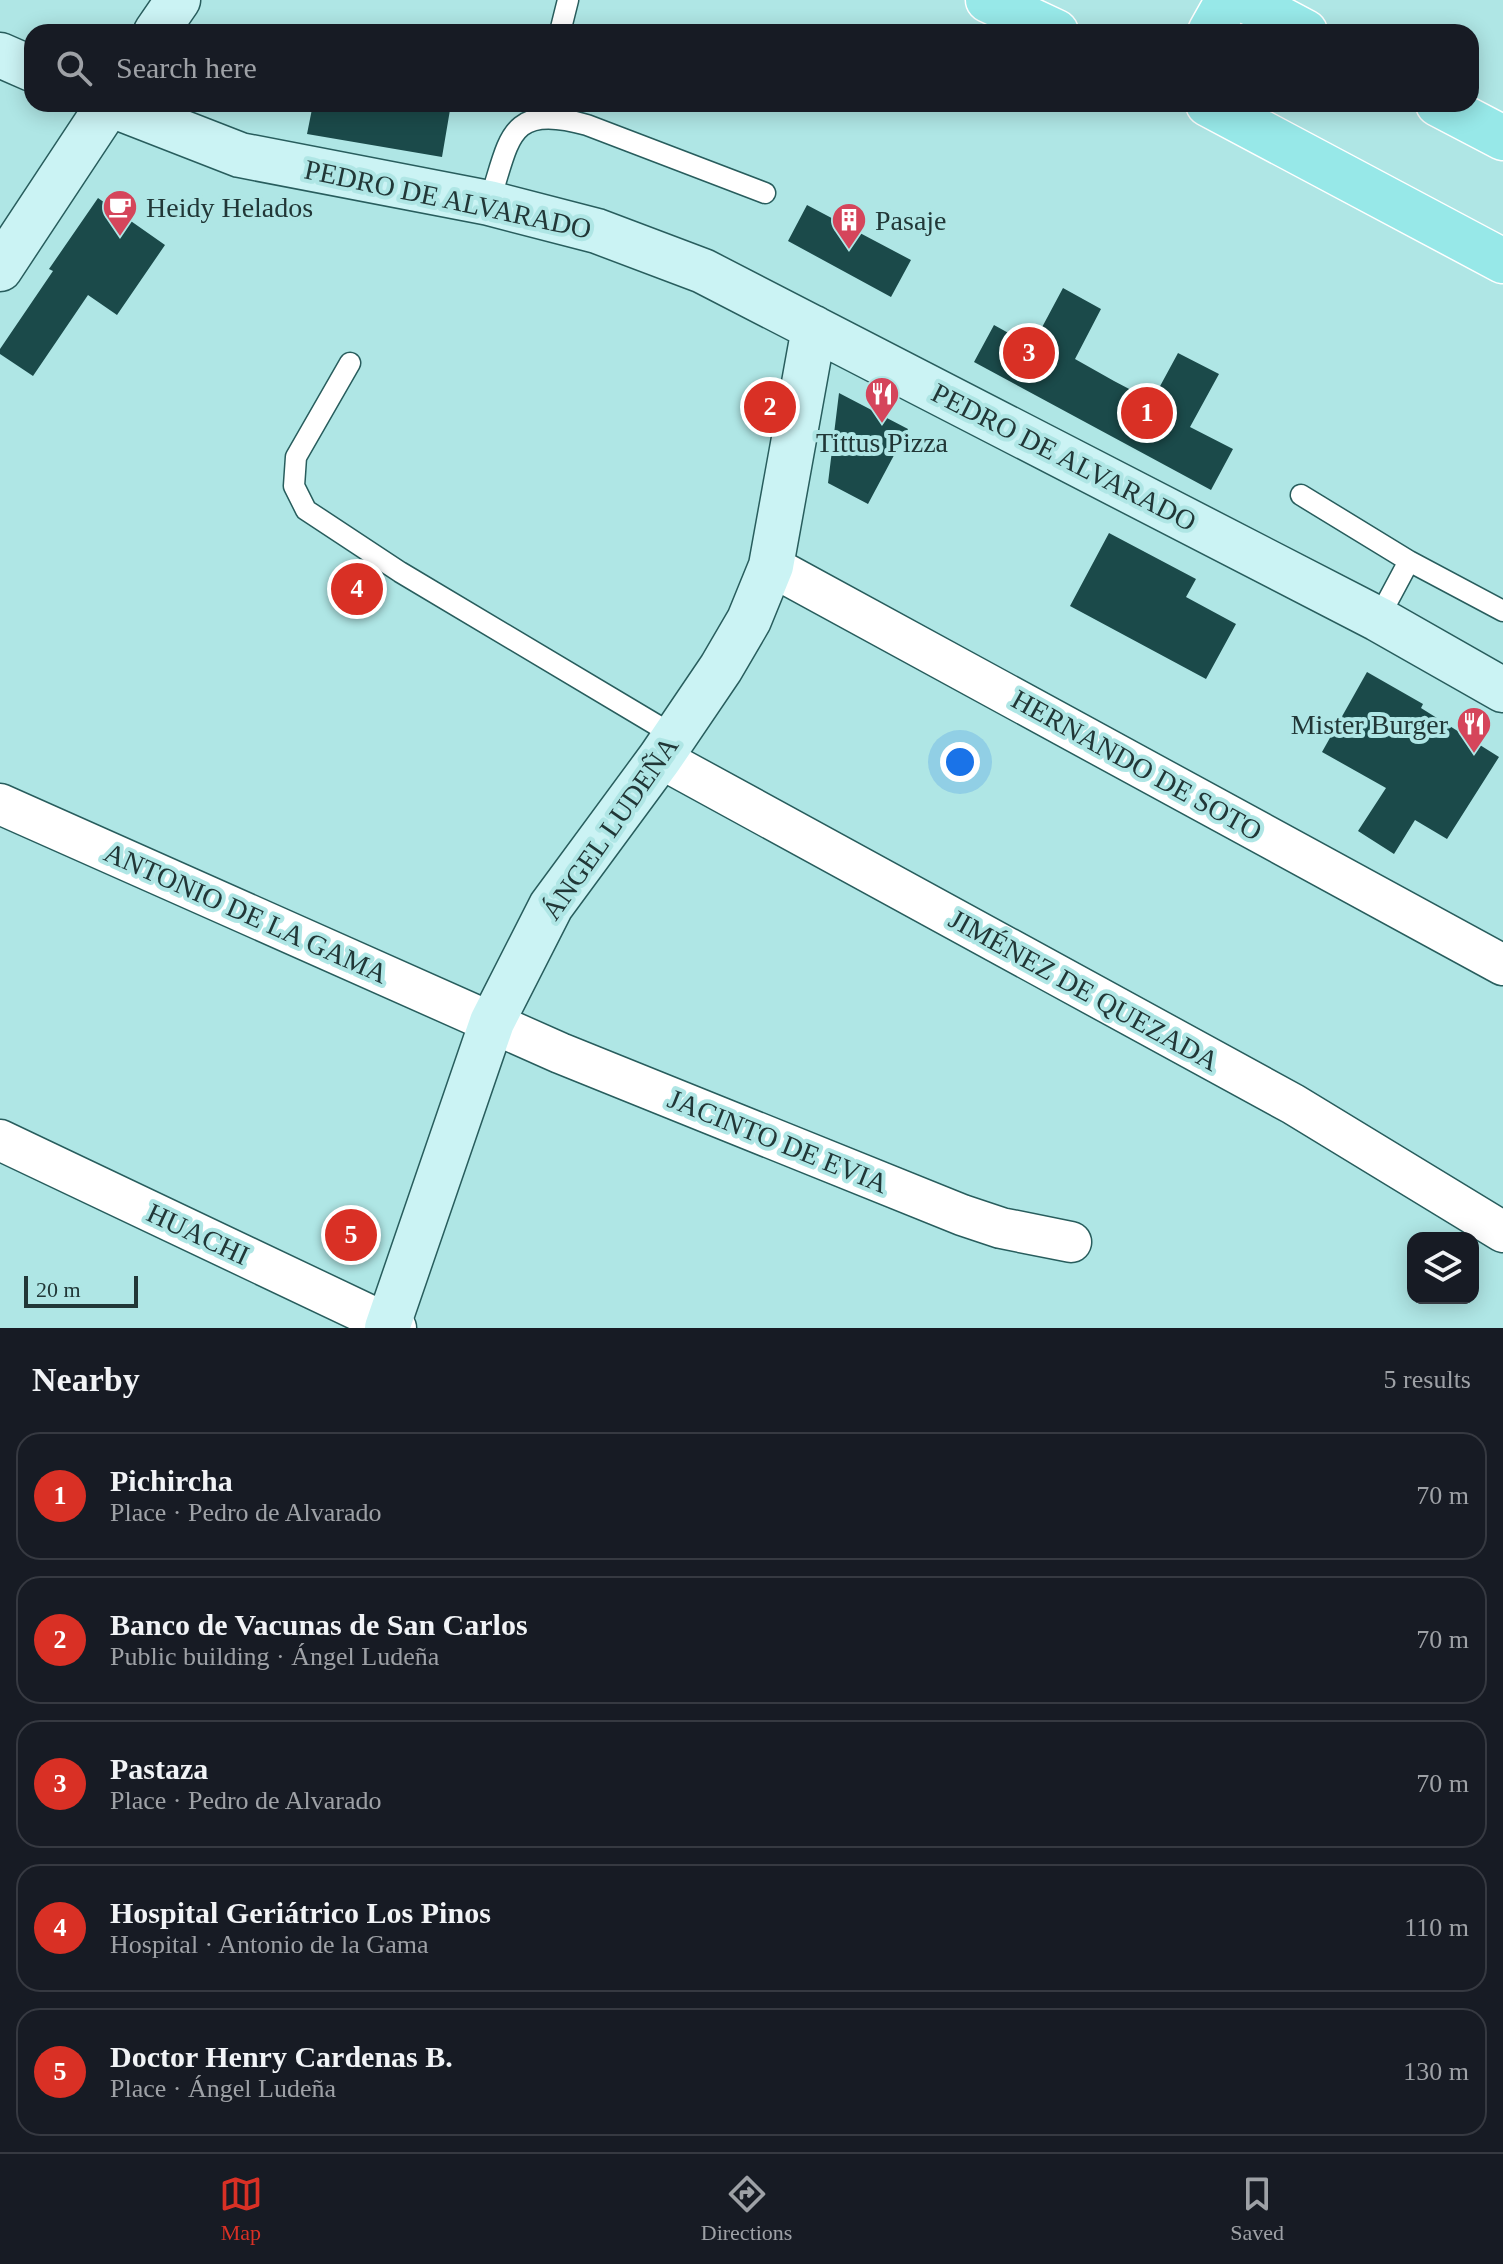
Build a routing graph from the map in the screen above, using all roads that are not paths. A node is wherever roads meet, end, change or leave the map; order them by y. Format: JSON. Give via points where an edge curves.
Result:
{"nodes":[{"id":1,"x":178,"y":0,"type":"edge"},
{"id":2,"x":568,"y":0,"type":"edge"},
{"id":3,"x":988,"y":0,"type":"edge"},
{"id":4,"x":1228,"y":0,"type":"edge"},
{"id":5,"x":1245,"y":0,"type":"edge"},
{"id":6,"x":162,"y":24,"type":"edge"},
{"id":7,"x":562,"y":24,"type":"edge"},
{"id":8,"x":1039,"y":24,"type":"edge"},
{"id":9,"x":1214,"y":24,"type":"edge"},
{"id":10,"x":1290,"y":24,"type":"edge"},
{"id":11,"x":0,"y":55,"type":"edge"},
{"id":12,"x":24,"y":66,"type":"edge"},
{"id":13,"x":104,"y":112,"type":"edge"},
{"id":14,"x":130,"y":112,"type":"edge"},
{"id":15,"x":551,"y":112,"type":"edge"},
{"id":16,"x":562,"y":112,"type":"edge"},
{"id":17,"x":1223,"y":112,"type":"edge"},
{"id":18,"x":1453,"y":112,"type":"edge"},
{"id":19,"x":1503,"y":138,"type":"edge"},
{"id":20,"x":765,"y":193,"type":"dead end"},
{"id":21,"x":489,"y":203,"type":"junction"},
{"id":22,"x":1503,"y":261,"type":"edge"},
{"id":23,"x":0,"y":269,"type":"edge"},
{"id":24,"x":814,"y":328,"type":"junction"},
{"id":25,"x":350,"y":363,"type":"dead end"},
{"id":26,"x":1301,"y":495,"type":"dead end"},
{"id":27,"x":1409,"y":561,"type":"junction"},
{"id":28,"x":771,"y":566,"type":"junction"},
{"id":29,"x":1503,"y":611,"type":"edge"},
{"id":30,"x":1378,"y":619,"type":"junction"},
{"id":31,"x":1503,"y":690,"type":"edge"},
{"id":32,"x":667,"y":747,"type":"junction"},
{"id":33,"x":0,"y":804,"type":"edge"},
{"id":34,"x":1503,"y":965,"type":"edge"},
{"id":35,"x":492,"y":1022,"type":"junction"},
{"id":36,"x":0,"y":1140,"type":"edge"},
{"id":37,"x":1503,"y":1232,"type":"edge"},
{"id":38,"x":1071,"y":1242,"type":"dead end"},
{"id":39,"x":391,"y":1327,"type":"edge"}],
"edges":[{"from":1,"to":6,"type":"street"},
{"from":2,"to":7,"type":"lane"},
{"from":3,"to":8,"type":"main road"},
{"from":4,"to":9,"type":"main road"},
{"from":5,"to":10,"type":"main road"},
{"from":11,"to":12,"type":"street"},
{"from":13,"to":23,"type":"street"},
{"from":14,"to":21,"type":"street","name":"PEDRO DE ALVARADO","via":[[240,155]]},
{"from":15,"to":21,"type":"lane","via":[[512,132]]},
{"from":16,"to":20,"type":"lane"},
{"from":17,"to":22,"type":"main road"},
{"from":18,"to":19,"type":"main road"},
{"from":21,"to":24,"type":"street","name":"PEDRO DE ALVARADO","via":[[597,231],[703,271]]},
{"from":24,"to":28,"type":"street","name":"ÁNGEL LUDEÑA"},
{"from":24,"to":30,"type":"street","name":"PEDRO DE ALVARADO"},
{"from":25,"to":32,"type":"lane","via":[[296,457],[294,486],[306,510]]},
{"from":26,"to":27,"type":"lane"},
{"from":27,"to":29,"type":"lane"},
{"from":27,"to":30,"type":"lane"},
{"from":28,"to":32,"type":"street","name":"ÁNGEL LUDEÑA","via":[[749,620]]},
{"from":28,"to":34,"type":"street","name":"HERNANDO DE SOTO"},
{"from":30,"to":31,"type":"street","name":"PEDRO DE ALVARADO"},
{"from":32,"to":35,"type":"street","name":"ÁNGEL LUDEÑA","via":[[551,906]]},
{"from":32,"to":37,"type":"street","name":"JIMÉNEZ DE QUEZADA","via":[[1293,1104]]},
{"from":33,"to":35,"type":"street","name":"ANTONIO DE LA GAMA"},
{"from":35,"to":38,"type":"street","name":"JACINTO DE EVIA","via":[[962,1215]]},
{"from":35,"to":39,"type":"street","name":"ÁNGEL LUDEÑA"},
{"from":36,"to":39,"type":"street","name":"HUACHI"}]}
